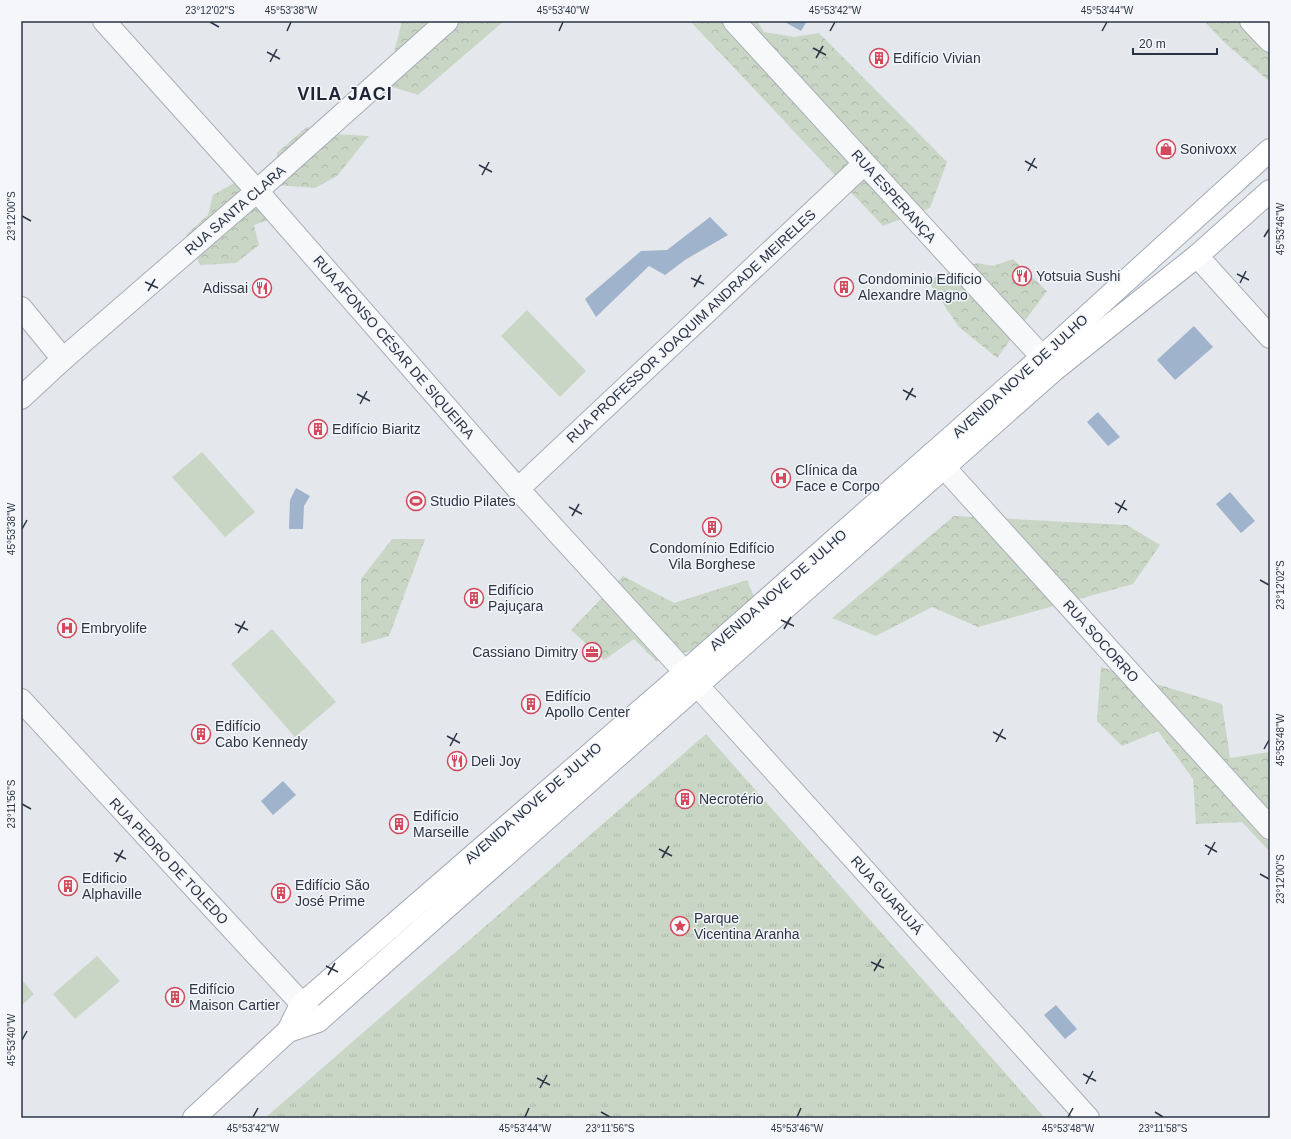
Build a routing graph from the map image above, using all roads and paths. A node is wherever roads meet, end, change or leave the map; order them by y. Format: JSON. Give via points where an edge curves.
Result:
{"nodes":[{"id":1,"x":104,"y":21,"type":"edge"},
{"id":2,"x":447,"y":21,"type":"edge"},
{"id":3,"x":734,"y":21,"type":"edge"},
{"id":4,"x":1251,"y":21,"type":"edge"},
{"id":5,"x":1270,"y":41,"type":"edge"},
{"id":6,"x":1270,"y":150,"type":"edge"},
{"id":7,"x":864,"y":164,"type":"junction"},
{"id":8,"x":1270,"y":191,"type":"edge"},
{"id":9,"x":257,"y":192,"type":"junction"},
{"id":10,"x":1197,"y":256,"type":"junction"},
{"id":11,"x":21,"y":308,"type":"edge"},
{"id":12,"x":1270,"y":336,"type":"edge"},
{"id":13,"x":63,"y":359,"type":"junction"},
{"id":14,"x":1048,"y":364,"type":"junction"},
{"id":15,"x":21,"y":398,"type":"edge"},
{"id":16,"x":938,"y":461,"type":"junction"},
{"id":17,"x":518,"y":488,"type":"junction"},
{"id":18,"x":692,"y":679,"type":"junction"},
{"id":19,"x":21,"y":700,"type":"edge"},
{"id":20,"x":1270,"y":828,"type":"edge"},
{"id":21,"x":301,"y":1005,"type":"junction"},
{"id":22,"x":318,"y":1021,"type":"junction"},
{"id":23,"x":288,"y":1031,"type":"junction"},
{"id":24,"x":194,"y":1118,"type":"edge"},
{"id":25,"x":1088,"y":1118,"type":"edge"}],
"edges":[{"from":1,"to":9,"type":"street","name":"RUA AFONSO CÉSAR DE SIQUEIRA"},
{"from":2,"to":9,"type":"street","name":"RUA SANTA CLARA"},
{"from":3,"to":7,"type":"street","name":"RUA ESPERANÇA"},
{"from":4,"to":5,"type":"street"},
{"from":6,"to":14,"type":"main road","name":"AVENIDA NOVE DE JULHO"},
{"from":7,"to":14,"type":"street","name":"RUA ESPERANÇA"},
{"from":7,"to":17,"type":"street","name":"RUA PROFESSOR JOAQUIM ANDRADE MEIRELES"},
{"from":8,"to":10,"type":"main road","name":"AVENIDA NOVE DE JULHO"},
{"from":9,"to":13,"type":"street","name":"RUA SANTA CLARA"},
{"from":9,"to":17,"type":"street","name":"RUA AFONSO CÉSAR DE SIQUEIRA"},
{"from":10,"to":12,"type":"street"},
{"from":10,"to":14,"type":"main road","name":"AVENIDA NOVE DE JULHO"},
{"from":11,"to":13,"type":"street"},
{"from":13,"to":15,"type":"street","name":"RUA SANTA CLARA"},
{"from":14,"to":16,"type":"main road","name":"AVENIDA NOVE DE JULHO"},
{"from":16,"to":18,"type":"main road","name":"AVENIDA NOVE DE JULHO"},
{"from":16,"to":20,"type":"street","name":"RUA SOCORRO"},
{"from":17,"to":18,"type":"street","name":"RUA AFONSO CÉSAR DE SIQUEIRA"},
{"from":18,"to":21,"type":"main road","name":"AVENIDA NOVE DE JULHO"},
{"from":18,"to":22,"type":"main road","name":"AVENIDA NOVE DE JULHO"},
{"from":18,"to":25,"type":"street","name":"RUA GUARUJÁ"},
{"from":19,"to":21,"type":"street","name":"RUA PEDRO DE TOLEDO"},
{"from":21,"to":22,"type":"street","name":"RUA PEDRO DE TOLEDO"},
{"from":21,"to":23,"type":"main road","name":"AVENIDA NOVE DE JULHO"},
{"from":22,"to":23,"type":"main road","name":"AVENIDA NOVE DE JULHO"},
{"from":23,"to":24,"type":"main road","name":"AVENIDA NOVE DE JULHO"}]}
